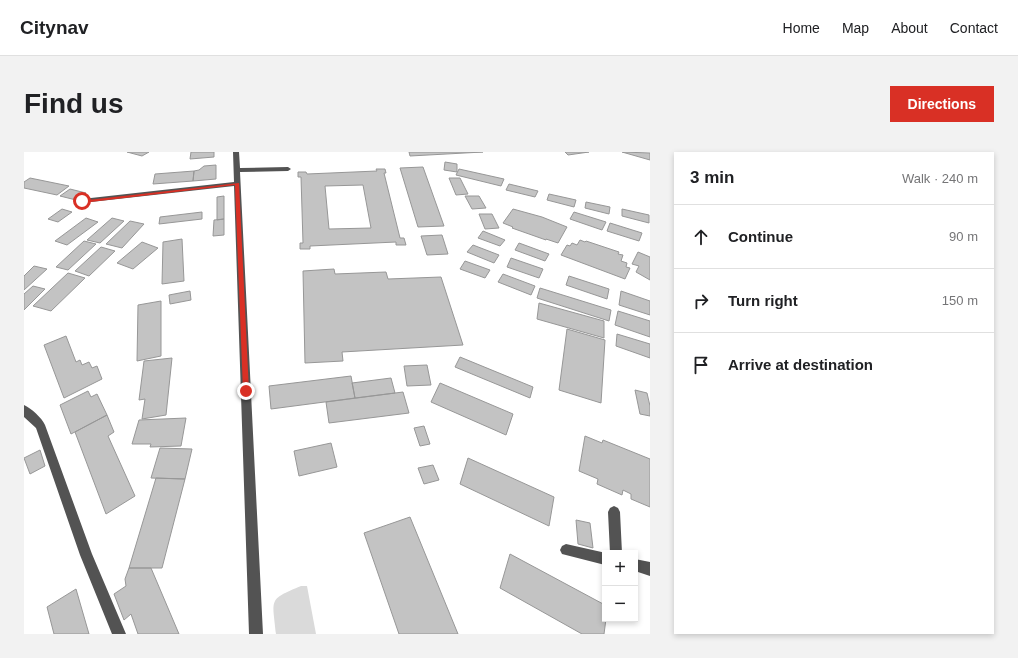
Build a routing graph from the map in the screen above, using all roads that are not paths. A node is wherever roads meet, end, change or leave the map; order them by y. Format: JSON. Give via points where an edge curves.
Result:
{"nodes":[{"id":1,"x":236,"y":152,"type":"edge"},
{"id":2,"x":288,"y":169,"type":"dead end"},
{"id":3,"x":237,"y":170,"type":"junction"},
{"id":4,"x":237,"y":184,"type":"junction"},
{"id":5,"x":82,"y":201,"type":"dead end"},
{"id":6,"x":24,"y":410,"type":"edge"},
{"id":7,"x":614,"y":512,"type":"dead end"},
{"id":8,"x":566,"y":550,"type":"dead end"},
{"id":9,"x":616,"y":550,"type":"edge"},
{"id":10,"x":602,"y":558,"type":"edge"},
{"id":11,"x":638,"y":566,"type":"edge"},
{"id":12,"x":650,"y":569,"type":"edge"},
{"id":13,"x":119,"y":634,"type":"edge"},
{"id":14,"x":256,"y":634,"type":"edge"}],
"edges":[{"from":1,"to":3,"type":"street"},
{"from":2,"to":3,"type":"street"},
{"from":3,"to":4,"type":"street"},
{"from":4,"to":5,"type":"street"},
{"from":4,"to":14,"type":"street"},
{"from":6,"to":13,"type":"street","via":[[40,425],[86,556]]},
{"from":7,"to":9,"type":"street"},
{"from":8,"to":10,"type":"street"},
{"from":11,"to":12,"type":"street"}]}
